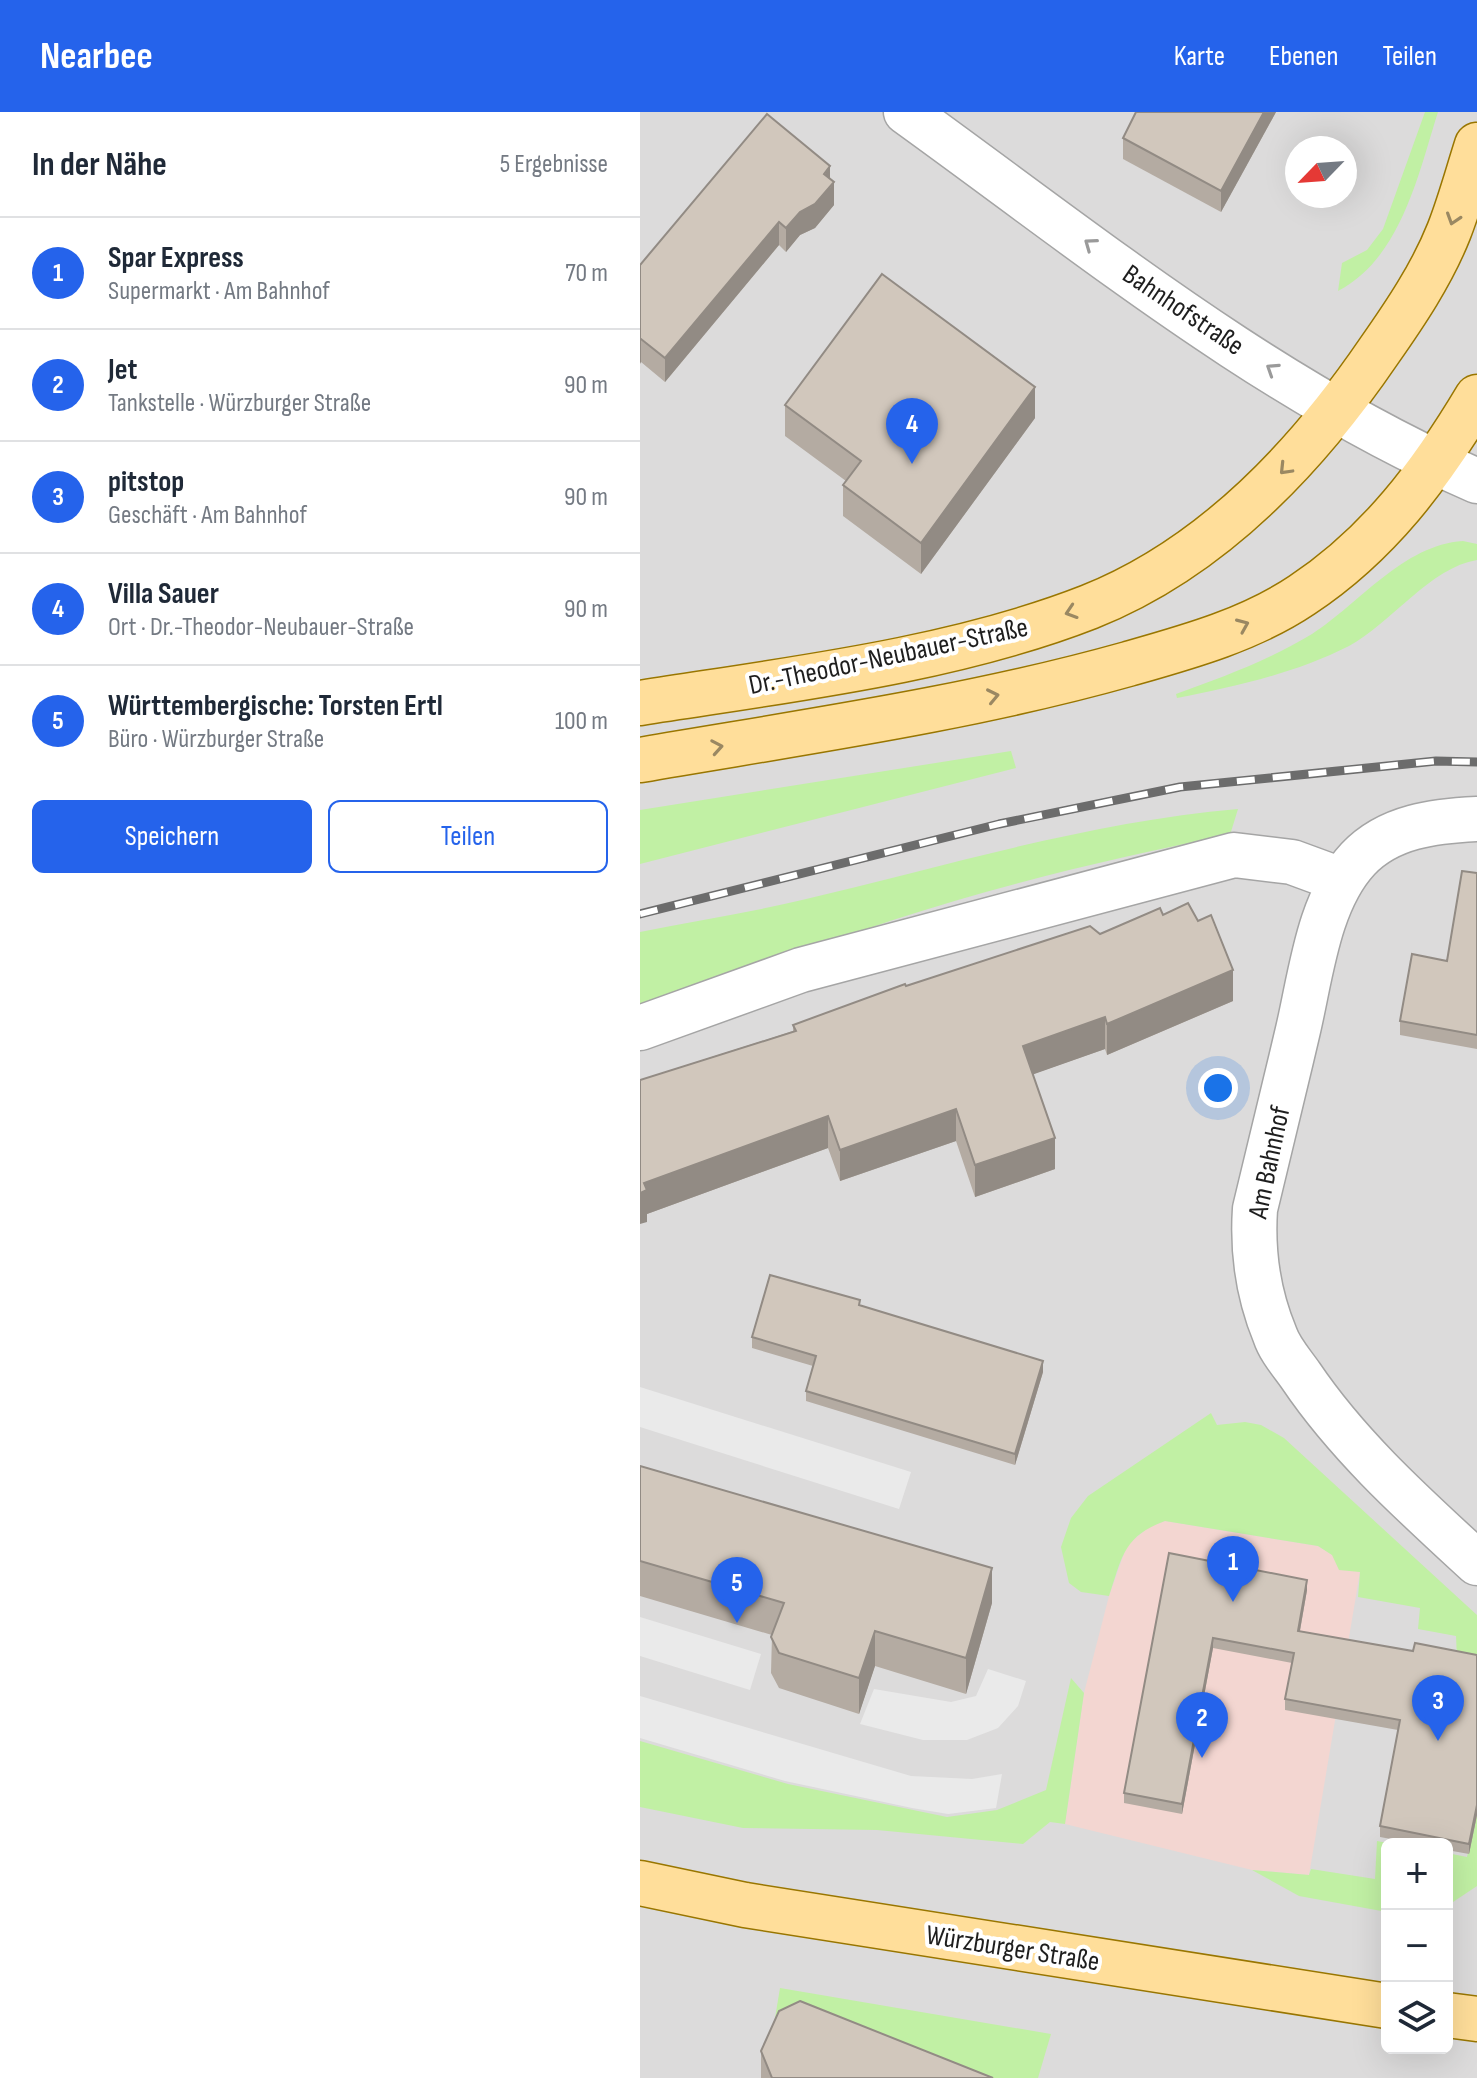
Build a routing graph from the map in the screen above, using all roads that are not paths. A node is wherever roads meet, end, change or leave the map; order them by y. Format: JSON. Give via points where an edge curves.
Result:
{"nodes":[{"id":1,"x":906,"y":112,"type":"edge"},
{"id":2,"x":1477,"y":145,"type":"edge"},
{"id":3,"x":1477,"y":397,"type":"edge"},
{"id":4,"x":1338,"y":411,"type":"junction"},
{"id":5,"x":1437,"y":464,"type":"junction"},
{"id":6,"x":1477,"y":481,"type":"edge"},
{"id":7,"x":640,"y":703,"type":"edge"},
{"id":8,"x":640,"y":760,"type":"edge"},
{"id":9,"x":1477,"y":819,"type":"edge"},
{"id":10,"x":1341,"y":880,"type":"junction"},
{"id":11,"x":640,"y":1028,"type":"edge"},
{"id":12,"x":1477,"y":1563,"type":"edge"},
{"id":13,"x":640,"y":1883,"type":"edge"},
{"id":14,"x":1381,"y":2005,"type":"edge"},
{"id":15,"x":1453,"y":2016,"type":"edge"},
{"id":16,"x":1477,"y":2019,"type":"edge"}],
"edges":[{"from":4,"to":1,"type":"street","name":"Bahnhofstraße","one_way":true,"via":[[1176,306]]},
{"from":2,"to":4,"type":"main road","name":"Dr.-Theodor-Neubauer-Straße","one_way":true,"via":[[1448,233],[1410,307]]},
{"from":3,"to":5,"type":"main road","name":"Dr.-Theodor-Neubauer-Straße"},
{"from":4,"to":5,"type":"street","name":"Bahnhofstraße"},
{"from":4,"to":7,"type":"main road","name":"Dr.-Theodor-Neubauer-Straße","one_way":true,"via":[[1218,532],[1151,576],[1090,606],[941,650]]},
{"from":5,"to":6,"type":"street","name":"Bahnhofstraße"},
{"from":8,"to":5,"type":"main road","name":"Dr.-Theodor-Neubauer-Straße","one_way":true,"via":[[917,713],[1080,677],[1199,643],[1302,595],[1404,506]]},
{"from":9,"to":10,"type":"street","name":"Am Bahnhof","via":[[1432,822],[1385,838],[1360,856]]},
{"from":10,"to":11,"type":"street","via":[[1292,862],[1234,855],[801,970]]},
{"from":10,"to":12,"type":"street","name":"Am Bahnhof","via":[[1321,935],[1255,1209],[1252,1245],[1258,1286],[1276,1338],[1326,1413]]},
{"from":13,"to":14,"type":"main road","name":"Würzburger Straße","via":[[745,1905]]},
{"from":15,"to":16,"type":"main road"}]}
